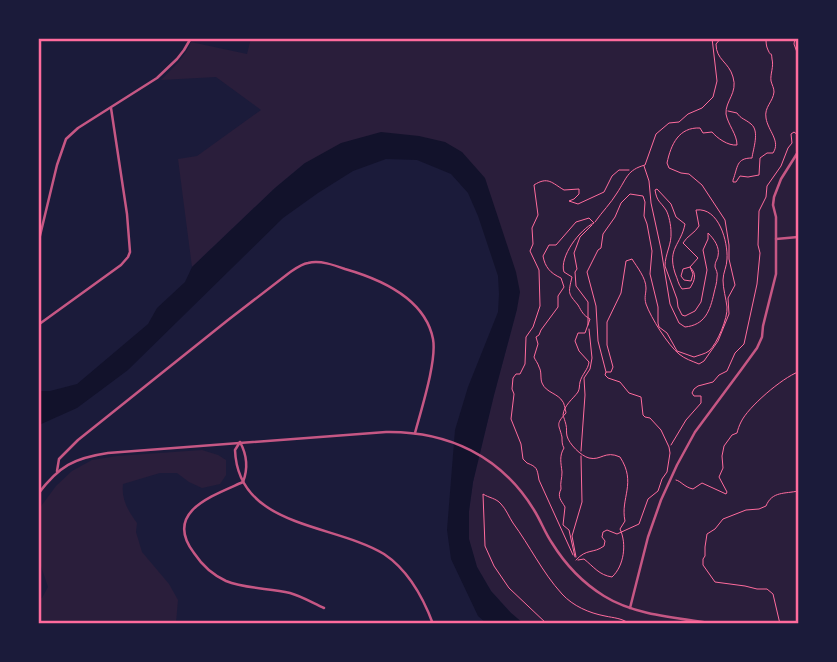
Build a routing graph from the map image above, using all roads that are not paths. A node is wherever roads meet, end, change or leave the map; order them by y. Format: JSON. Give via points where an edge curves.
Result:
{"nodes":[{"id":1,"x":191,"y":38,"type":"edge"},
{"id":2,"x":111,"y":108,"type":"junction"},
{"id":3,"x":799,"y":152,"type":"edge"},
{"id":4,"x":799,"y":236,"type":"edge"},
{"id":5,"x":776,"y":239,"type":"junction"},
{"id":6,"x":38,"y":244,"type":"edge"},
{"id":7,"x":38,"y":325,"type":"edge"},
{"id":8,"x":415,"y":433,"type":"junction"},
{"id":9,"x":240,"y":442,"type":"junction"},
{"id":10,"x":57,"y":471,"type":"junction"},
{"id":11,"x":243,"y":482,"type":"junction"},
{"id":12,"x":38,"y":494,"type":"edge"},
{"id":13,"x":324,"y":608,"type":"dead end"},
{"id":14,"x":630,"y":608,"type":"junction"},
{"id":15,"x":433,"y":624,"type":"edge"},
{"id":16,"x":717,"y":624,"type":"edge"}],
"edges":[{"from":1,"to":2,"type":"street","via":[[157,78]]},
{"from":2,"to":6,"type":"street","via":[[66,139]]},
{"from":2,"to":7,"type":"street","via":[[130,252],[121,265]]},
{"from":3,"to":5,"type":"street","via":[[774,197]]},
{"from":4,"to":5,"type":"street"},
{"from":5,"to":14,"type":"street","via":[[776,274],[762,337],[695,432],[671,479],[648,537]]},
{"from":8,"to":9,"type":"street"},
{"from":8,"to":10,"type":"street","via":[[434,351],[421,313],[369,276],[309,262],[78,440],[59,459]]},
{"from":8,"to":14,"type":"street","via":[[470,449],[494,465],[533,509],[573,571],[605,597]]},
{"from":9,"to":10,"type":"street","via":[[99,454]]},
{"from":9,"to":11,"type":"street","via":[[247,471]]},
{"from":9,"to":11,"type":"street","via":[[235,461]]},
{"from":10,"to":12,"type":"street"},
{"from":11,"to":13,"type":"street","via":[[210,497],[189,514],[183,523],[187,544],[222,579],[291,594]]},
{"from":11,"to":15,"type":"street","via":[[265,506],[284,517],[385,555],[414,585]]},
{"from":14,"to":16,"type":"street"}]}
